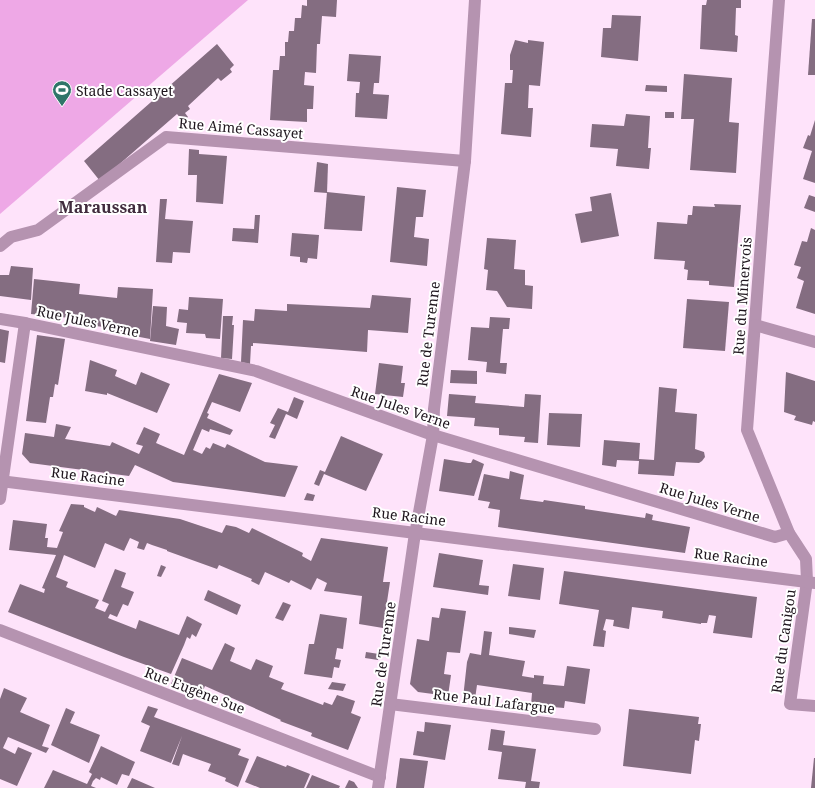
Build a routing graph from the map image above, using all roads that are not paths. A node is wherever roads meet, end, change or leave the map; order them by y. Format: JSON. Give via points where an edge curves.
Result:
{"nodes":[{"id":1,"x":476,"y":0,"type":"edge"},
{"id":2,"x":779,"y":0,"type":"edge"},
{"id":3,"x":465,"y":161,"type":"junction"},
{"id":4,"x":0,"y":246,"type":"edge"},
{"id":5,"x":0,"y":319,"type":"edge"},
{"id":6,"x":25,"y":323,"type":"junction"},
{"id":7,"x":755,"y":325,"type":"junction"},
{"id":8,"x":815,"y":342,"type":"edge"},
{"id":9,"x":433,"y":435,"type":"junction"},
{"id":10,"x":1,"y":481,"type":"edge"},
{"id":11,"x":0,"y":499,"type":"edge"},
{"id":12,"x":416,"y":532,"type":"junction"},
{"id":13,"x":789,"y":533,"type":"junction"},
{"id":14,"x":811,"y":582,"type":"edge"},
{"id":15,"x":0,"y":630,"type":"edge"},
{"id":16,"x":390,"y":704,"type":"junction"},
{"id":17,"x":815,"y":706,"type":"edge"},
{"id":18,"x":595,"y":729,"type":"dead end"},
{"id":19,"x":379,"y":783,"type":"edge"}],
"edges":[{"from":1,"to":3,"type":"street","name":"Rue de Turenne"},
{"from":2,"to":7,"type":"street","name":"Rue du Minervois"},
{"from":3,"to":4,"type":"street","name":"Rue Aimé Cassayet","via":[[166,137],[38,230],[11,237]]},
{"from":3,"to":9,"type":"street","name":"Rue de Turenne"},
{"from":5,"to":6,"type":"street","name":"Rue Jules Verne"},
{"from":6,"to":9,"type":"street","name":"Rue Jules Verne","via":[[256,371]]},
{"from":6,"to":10,"type":"street"},
{"from":7,"to":8,"type":"street"},
{"from":7,"to":13,"type":"street","name":"Rue du Minervois","via":[[747,430]]},
{"from":9,"to":12,"type":"street","name":"Rue de Turenne"},
{"from":9,"to":13,"type":"street","name":"Rue Jules Verne","via":[[775,537]]},
{"from":10,"to":11,"type":"street"},
{"from":10,"to":12,"type":"street","name":"Rue Racine"},
{"from":12,"to":14,"type":"street","name":"Rue Racine"},
{"from":12,"to":16,"type":"street","name":"Rue de Turenne"},
{"from":13,"to":14,"type":"street","name":"Rue du Minervois","via":[[806,558]]},
{"from":14,"to":17,"type":"street","name":"Rue du Canigou","via":[[790,704]]},
{"from":15,"to":19,"type":"street","name":"Rue Eugène Sue"},
{"from":16,"to":18,"type":"street","name":"Rue Paul Lafargue"},
{"from":16,"to":19,"type":"street","name":"Rue de Turenne"}]}
